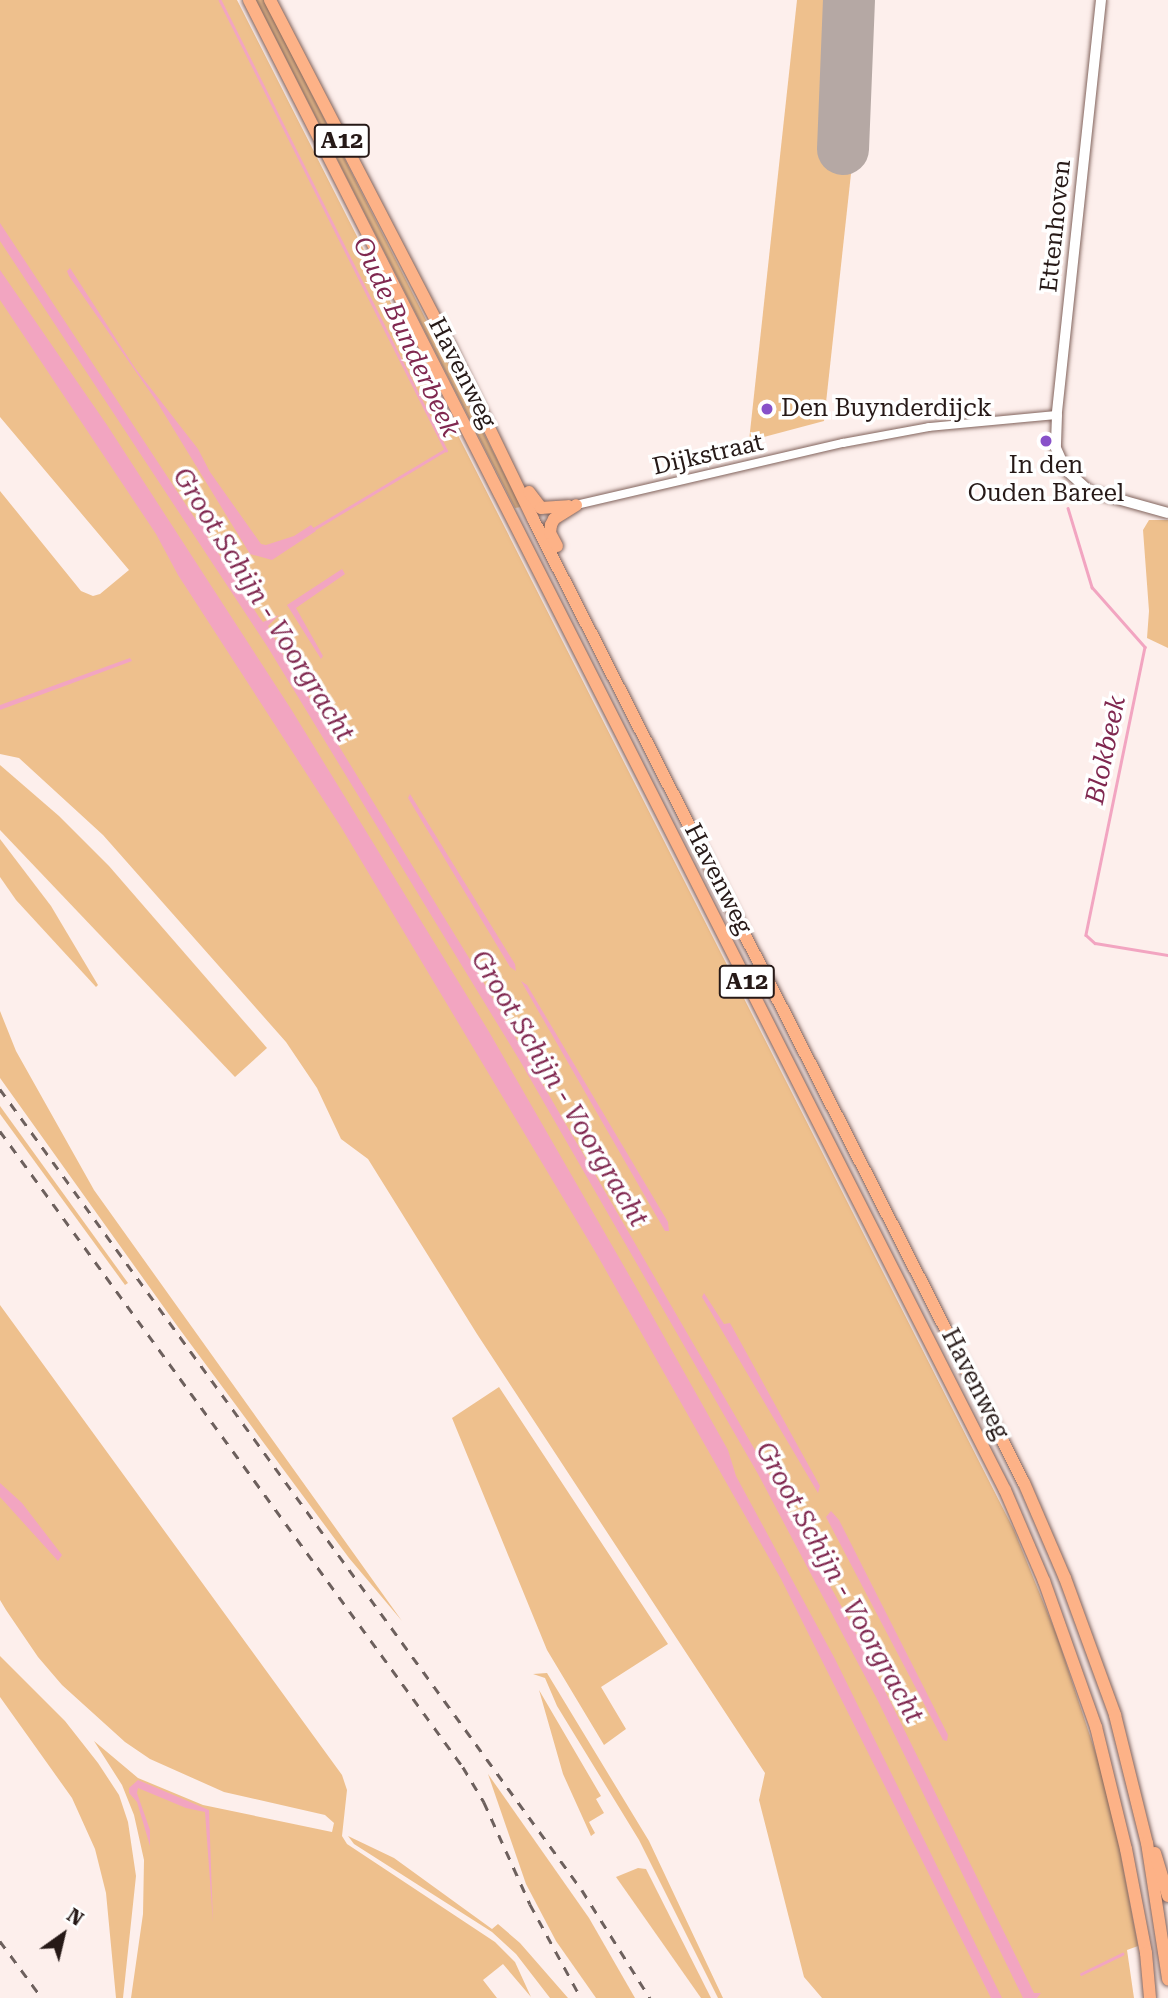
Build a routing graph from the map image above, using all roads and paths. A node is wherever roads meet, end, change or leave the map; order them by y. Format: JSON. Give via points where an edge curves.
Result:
{"nodes":[{"id":1,"x":249,"y":0,"type":"edge"},
{"id":2,"x":270,"y":0,"type":"edge"},
{"id":3,"x":1101,"y":0,"type":"edge"},
{"id":4,"x":450,"y":347,"type":"junction"},
{"id":5,"x":1056,"y":415,"type":"junction"},
{"id":6,"x":576,"y":505,"type":"junction"},
{"id":7,"x":1168,"y":513,"type":"edge"},
{"id":8,"x":643,"y":734,"type":"junction"},
{"id":9,"x":1115,"y":1715,"type":"junction"},
{"id":10,"x":1168,"y":1896,"type":"edge"},
{"id":11,"x":1168,"y":1979,"type":"edge"},
{"id":12,"x":1150,"y":1998,"type":"edge"}],
"edges":[{"from":1,"to":12,"type":"highway","name":"Havenweg","number":"A12","via":[[1005,1490],[1049,1593],[1096,1727],[1126,1849]]},
{"from":2,"to":4,"type":"highway","name":"Havenweg","number":"A12"},
{"from":3,"to":5,"type":"main road","name":"Ettenhoven"},
{"from":4,"to":6,"type":"highway","via":[[534,502],[548,509]]},
{"from":4,"to":8,"type":"highway","name":"Havenweg","number":"A12"},
{"from":5,"to":6,"type":"street","name":"Dijkstraat","via":[[916,429]]},
{"from":5,"to":7,"type":"main road","name":"Ettenhoven","via":[[1059,456],[1076,482],[1089,491]]},
{"from":6,"to":8,"type":"highway","via":[[555,519],[550,533],[616,666]]},
{"from":8,"to":9,"type":"highway","name":"Havenweg","number":"A12","via":[[1024,1483]]},
{"from":9,"to":10,"type":"highway"},
{"from":9,"to":11,"type":"highway","name":"Havenweg","number":"A12","via":[[1147,1843]]}]}
